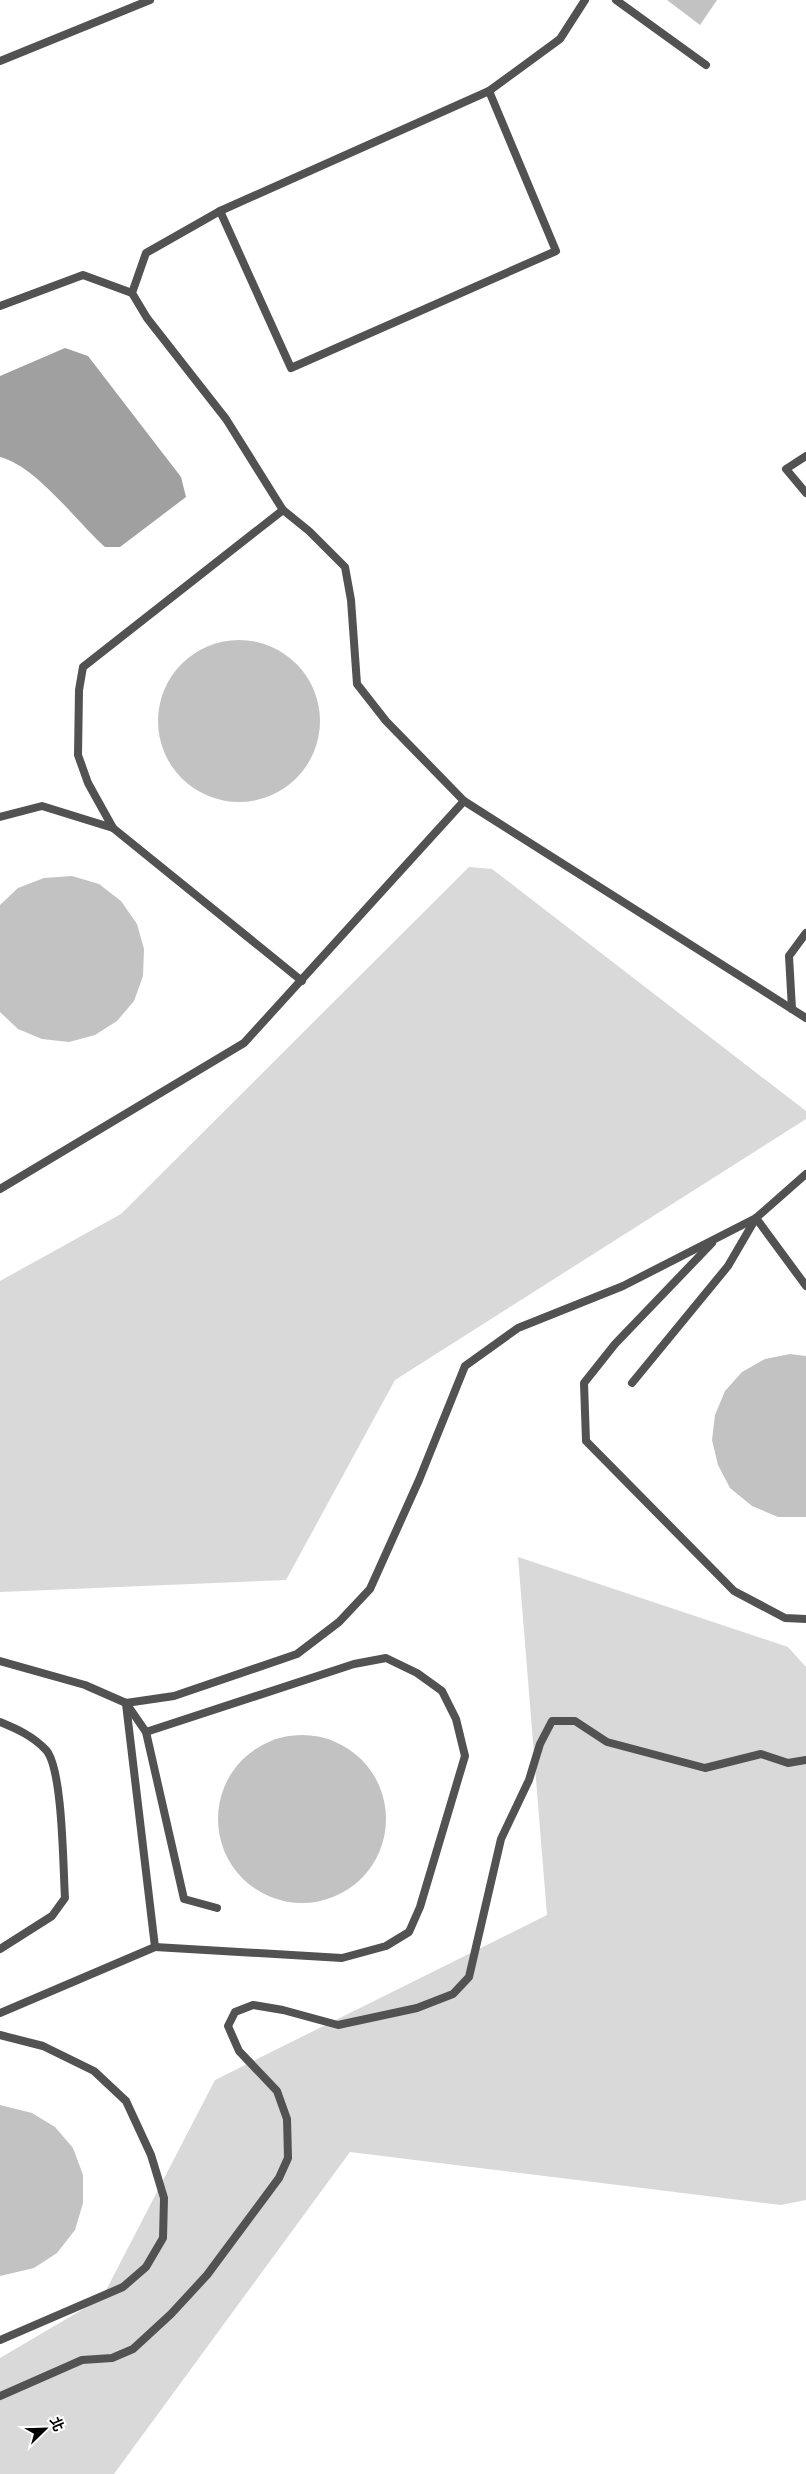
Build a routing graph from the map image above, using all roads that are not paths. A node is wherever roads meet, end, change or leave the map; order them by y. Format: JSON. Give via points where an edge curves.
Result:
{"nodes":[{"id":1,"x":150,"y":0,"type":"edge"},
{"id":2,"x":585,"y":0,"type":"edge"},
{"id":3,"x":616,"y":0,"type":"edge"},
{"id":4,"x":0,"y":61,"type":"edge"},
{"id":5,"x":706,"y":65,"type":"dead end"},
{"id":6,"x":489,"y":91,"type":"junction"},
{"id":7,"x":220,"y":211,"type":"junction"},
{"id":8,"x":132,"y":293,"type":"junction"},
{"id":9,"x":0,"y":306,"type":"edge"},
{"id":10,"x":806,"y":456,"type":"edge"},
{"id":11,"x":806,"y":493,"type":"edge"},
{"id":12,"x":283,"y":510,"type":"junction"},
{"id":13,"x":464,"y":801,"type":"junction"},
{"id":14,"x":0,"y":817,"type":"edge"},
{"id":15,"x":113,"y":828,"type":"junction"},
{"id":16,"x":806,"y":933,"type":"edge"},
{"id":17,"x":302,"y":980,"type":"junction"},
{"id":18,"x":792,"y":1009,"type":"junction"},
{"id":19,"x":806,"y":1018,"type":"edge"},
{"id":20,"x":806,"y":1174,"type":"edge"},
{"id":21,"x":0,"y":1190,"type":"edge"},
{"id":22,"x":756,"y":1218,"type":"junction"},
{"id":23,"x":717,"y":1238,"type":"junction"},
{"id":24,"x":806,"y":1286,"type":"edge"},
{"id":25,"x":632,"y":1384,"type":"dead end"},
{"id":26,"x":806,"y":1619,"type":"edge"},
{"id":27,"x":0,"y":1660,"type":"edge"},
{"id":28,"x":126,"y":1703,"type":"junction"},
{"id":29,"x":0,"y":1722,"type":"edge"},
{"id":30,"x":146,"y":1732,"type":"junction"},
{"id":31,"x":806,"y":1760,"type":"edge"},
{"id":32,"x":217,"y":1908,"type":"dead end"},
{"id":33,"x":155,"y":1947,"type":"junction"},
{"id":34,"x":0,"y":1949,"type":"edge"},
{"id":35,"x":0,"y":2013,"type":"edge"},
{"id":36,"x":0,"y":2035,"type":"edge"},
{"id":37,"x":0,"y":2340,"type":"edge"},
{"id":38,"x":0,"y":2396,"type":"edge"}],
"edges":[{"from":1,"to":4,"type":"lane"},
{"from":2,"to":6,"type":"lane","via":[[560,39]]},
{"from":3,"to":5,"type":"lane"},
{"from":6,"to":7,"type":"lane"},
{"from":6,"to":7,"type":"lane","via":[[556,251],[291,368]]},
{"from":7,"to":8,"type":"lane","via":[[146,253]]},
{"from":8,"to":9,"type":"lane","via":[[83,275]]},
{"from":8,"to":12,"type":"lane","via":[[147,318],[226,419]]},
{"from":10,"to":11,"type":"lane","via":[[786,469]]},
{"from":12,"to":13,"type":"lane","via":[[345,567],[351,600],[357,684],[386,721]]},
{"from":12,"to":15,"type":"lane","via":[[83,668],[79,690],[78,755],[88,784]]},
{"from":13,"to":17,"type":"lane"},
{"from":13,"to":18,"type":"lane"},
{"from":14,"to":15,"type":"lane","via":[[42,806]]},
{"from":15,"to":17,"type":"lane"},
{"from":16,"to":18,"type":"lane","via":[[789,956]]},
{"from":17,"to":21,"type":"lane","via":[[244,1043]]},
{"from":18,"to":19,"type":"lane"},
{"from":20,"to":22,"type":"lane"},
{"from":22,"to":23,"type":"lane"},
{"from":22,"to":24,"type":"lane"},
{"from":22,"to":25,"type":"lane","via":[[728,1266]]},
{"from":23,"to":26,"type":"lane","via":[[615,1344],[584,1383],[586,1441],[734,1591],[785,1618]]},
{"from":23,"to":28,"type":"lane","via":[[623,1286],[518,1328],[465,1366],[420,1480],[370,1589],[339,1622],[298,1654],[174,1696]]},
{"from":27,"to":28,"type":"lane","via":[[85,1685]]},
{"from":28,"to":30,"type":"lane"},
{"from":28,"to":33,"type":"lane"},
{"from":29,"to":34,"type":"lane","via":[[24,1732],[47,1751],[57,1776],[65,1898],[52,1916]]},
{"from":30,"to":32,"type":"lane","via":[[184,1899]]},
{"from":30,"to":33,"type":"lane","via":[[354,1664],[386,1658],[442,1691],[456,1718],[465,1756],[420,1908],[409,1932],[386,1946],[342,1958]]},
{"from":31,"to":38,"type":"lane","via":[[788,1763],[761,1754],[705,1768],[607,1742],[575,1721],[552,1721],[501,1839],[469,1977],[454,1994],[417,2008],[338,2024],[253,2005],[235,2012],[228,2026],[239,2051],[277,2091],[287,2119],[288,2158],[279,2178],[208,2275],[133,2349],[112,2358],[82,2360]]},
{"from":33,"to":35,"type":"lane"},
{"from":36,"to":37,"type":"lane","via":[[43,2046],[94,2071],[126,2101],[152,2155],[164,2198],[163,2238],[146,2267],[123,2287]]}]}
